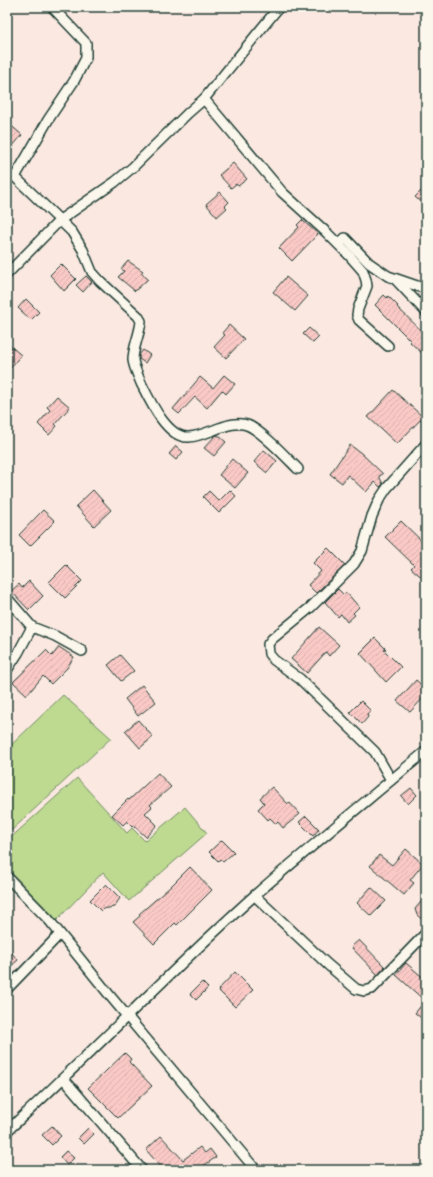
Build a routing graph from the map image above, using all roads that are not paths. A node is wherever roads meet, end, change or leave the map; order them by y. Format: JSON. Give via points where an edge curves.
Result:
{"nodes":[{"id":1,"x":52,"y":7,"type":"edge"},
{"id":2,"x":279,"y":7,"type":"edge"},
{"id":3,"x":204,"y":99,"type":"junction"},
{"id":4,"x":60,"y":220,"type":"junction"},
{"id":5,"x":339,"y":244,"type":"junction"},
{"id":6,"x":7,"y":274,"type":"edge"},
{"id":7,"x":394,"y":278,"type":"junction"},
{"id":8,"x":426,"y":288,"type":"edge"},
{"id":9,"x":426,"y":312,"type":"edge"},
{"id":10,"x":388,"y":346,"type":"dead end"},
{"id":11,"x":426,"y":444,"type":"edge"},
{"id":12,"x":298,"y":469,"type":"dead end"},
{"id":13,"x":7,"y":598,"type":"edge"},
{"id":14,"x":32,"y":627,"type":"junction"},
{"id":15,"x":82,"y":651,"type":"dead end"},
{"id":16,"x":7,"y":670,"type":"edge"},
{"id":17,"x":426,"y":750,"type":"edge"},
{"id":18,"x":391,"y":780,"type":"junction"},
{"id":19,"x":7,"y":877,"type":"edge"},
{"id":20,"x":255,"y":896,"type":"junction"},
{"id":21,"x":426,"y":933,"type":"edge"},
{"id":22,"x":60,"y":934,"type":"junction"},
{"id":23,"x":7,"y":989,"type":"edge"},
{"id":24,"x":127,"y":1016,"type":"junction"},
{"id":25,"x":64,"y":1079,"type":"junction"},
{"id":26,"x":7,"y":1130,"type":"edge"},
{"id":27,"x":142,"y":1170,"type":"edge"},
{"id":28,"x":256,"y":1170,"type":"edge"}],
"edges":[{"from":1,"to":4,"type":"street","via":[[86,43],[86,58],[15,177]]},
{"from":2,"to":3,"type":"street"},
{"from":3,"to":4,"type":"street","via":[[133,167]]},
{"from":3,"to":5,"type":"street","via":[[282,192]]},
{"from":4,"to":6,"type":"street"},
{"from":4,"to":12,"type":"street","via":[[78,240],[92,272],[141,321],[133,360],[135,370],[161,420],[176,434],[187,438],[222,427],[246,425],[253,428]]},
{"from":5,"to":7,"type":"street","via":[[345,238],[369,263]]},
{"from":5,"to":10,"type":"street","via":[[363,271],[366,280],[367,286],[358,309],[359,320]]},
{"from":7,"to":8,"type":"street"},
{"from":7,"to":9,"type":"street"},
{"from":11,"to":18,"type":"street","via":[[379,500],[362,551],[354,564],[268,644],[269,654],[274,660],[300,679],[375,752]]},
{"from":13,"to":14,"type":"street"},
{"from":14,"to":15,"type":"street"},
{"from":14,"to":16,"type":"street"},
{"from":17,"to":18,"type":"street"},
{"from":18,"to":20,"type":"street"},
{"from":19,"to":22,"type":"street","via":[[34,903]]},
{"from":20,"to":21,"type":"street","via":[[356,989],[364,991],[372,989]]},
{"from":20,"to":24,"type":"street"},
{"from":22,"to":23,"type":"street"},
{"from":22,"to":24,"type":"street"},
{"from":24,"to":25,"type":"street"},
{"from":24,"to":28,"type":"street"},
{"from":25,"to":26,"type":"street"},
{"from":25,"to":27,"type":"street"}]}
